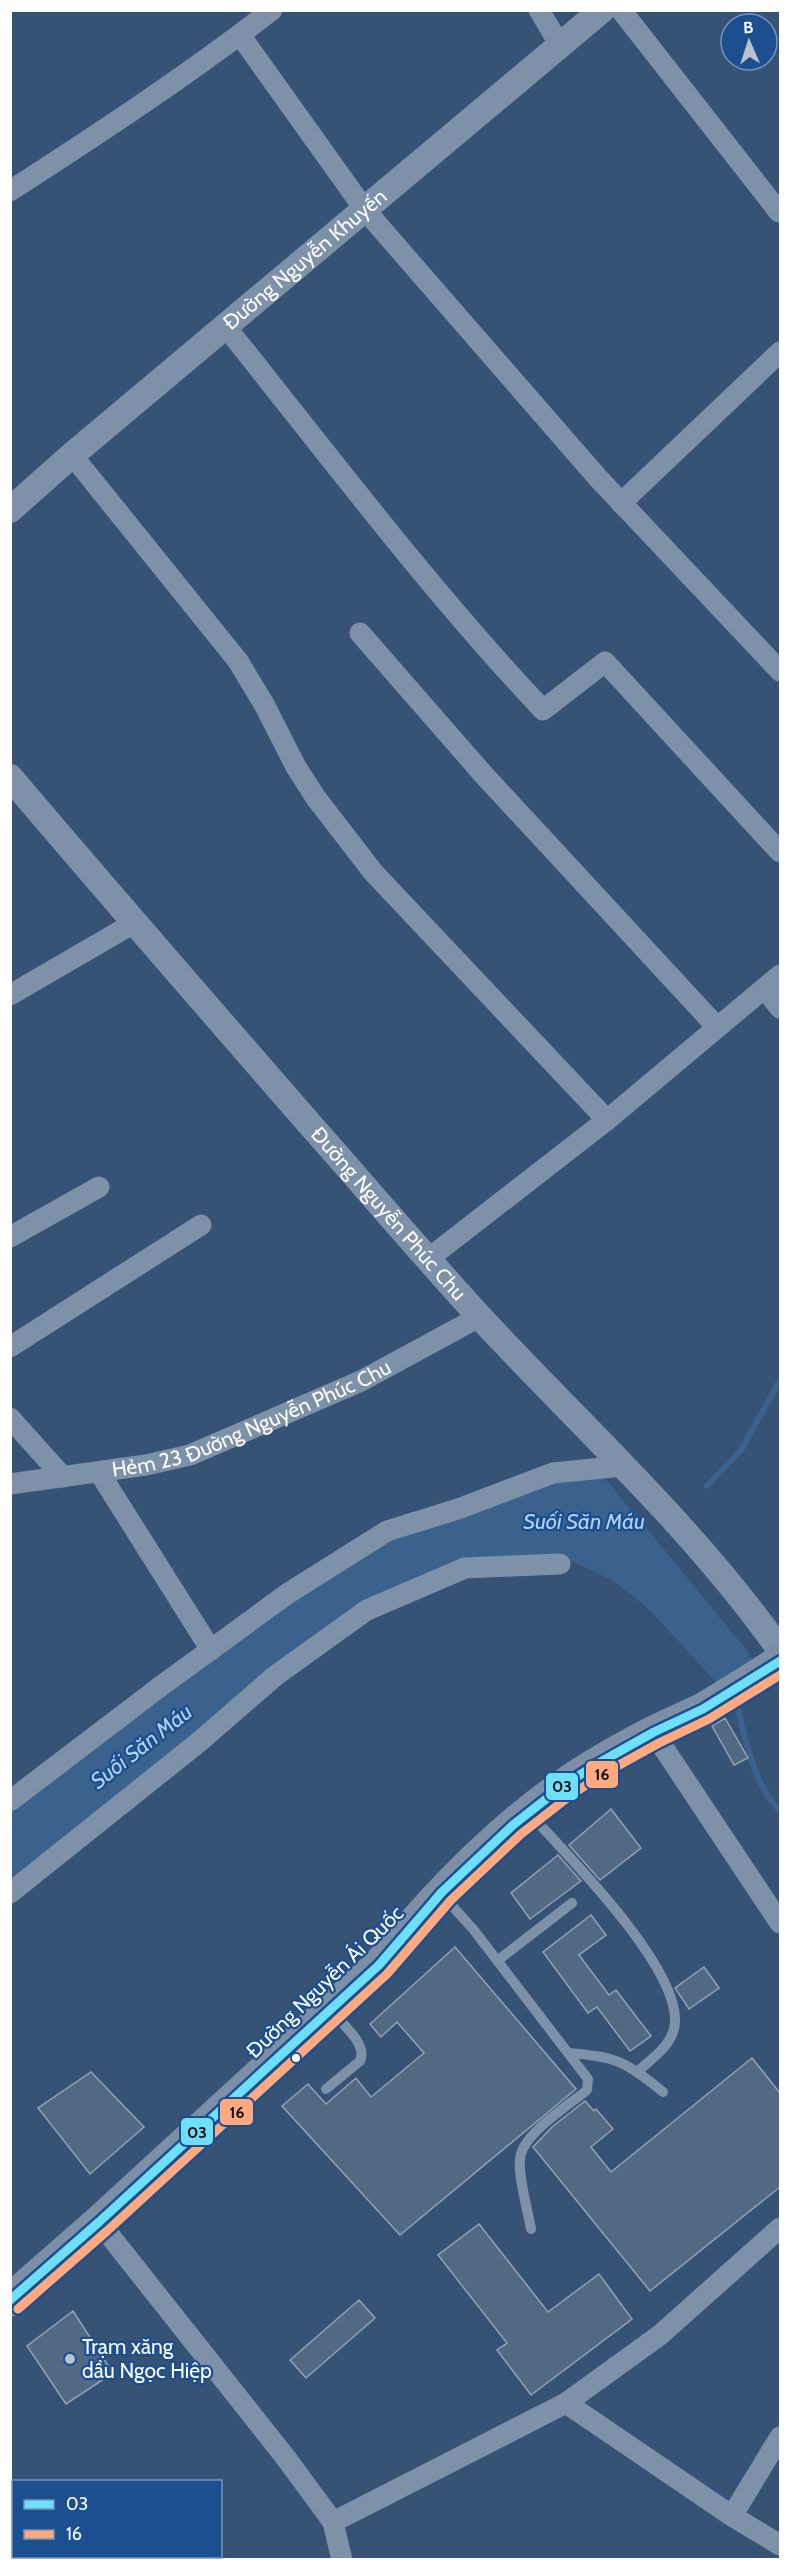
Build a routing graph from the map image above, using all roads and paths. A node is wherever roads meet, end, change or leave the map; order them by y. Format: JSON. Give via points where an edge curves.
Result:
{"nodes":[{"id":1,"x":272,"y":10,"type":"edge"},
{"id":2,"x":539,"y":10,"type":"edge"},
{"id":3,"x":602,"y":10,"type":"edge"},
{"id":4,"x":621,"y":10,"type":"edge"},
{"id":5,"x":240,"y":35,"type":"junction"},
{"id":6,"x":561,"y":47,"type":"junction"},
{"id":7,"x":10,"y":190,"type":"edge"},
{"id":8,"x":365,"y":210,"type":"junction"},
{"id":9,"x":779,"y":212,"type":"edge"},
{"id":10,"x":226,"y":327,"type":"junction"},
{"id":11,"x":780,"y":352,"type":"edge"},
{"id":12,"x":72,"y":455,"type":"junction"},
{"id":13,"x":621,"y":502,"type":"junction"},
{"id":14,"x":10,"y":510,"type":"edge"},
{"id":15,"x":360,"y":633,"type":"dead end"},
{"id":16,"x":780,"y":671,"type":"edge"},
{"id":17,"x":10,"y":777,"type":"edge"},
{"id":18,"x":780,"y":852,"type":"edge"},
{"id":19,"x":134,"y":923,"type":"junction"},
{"id":20,"x":773,"y":982,"type":"edge"},
{"id":21,"x":10,"y":995,"type":"edge"},
{"id":22,"x":780,"y":1008,"type":"edge"},
{"id":23,"x":717,"y":1028,"type":"junction"},
{"id":24,"x":607,"y":1120,"type":"junction"},
{"id":25,"x":99,"y":1187,"type":"dead end"},
{"id":26,"x":201,"y":1225,"type":"dead end"},
{"id":27,"x":10,"y":1237,"type":"edge"},
{"id":28,"x":428,"y":1259,"type":"junction"},
{"id":29,"x":479,"y":1317,"type":"junction"},
{"id":30,"x":10,"y":1347,"type":"edge"},
{"id":31,"x":10,"y":1418,"type":"edge"},
{"id":32,"x":623,"y":1466,"type":"junction"},
{"id":33,"x":99,"y":1472,"type":"junction"},
{"id":34,"x":63,"y":1477,"type":"junction"},
{"id":35,"x":10,"y":1484,"type":"edge"},
{"id":36,"x":560,"y":1564,"type":"dead end"},
{"id":37,"x":211,"y":1650,"type":"junction"},
{"id":38,"x":775,"y":1652,"type":"edge"},
{"id":39,"x":696,"y":1701,"type":"junction"},
{"id":40,"x":653,"y":1732,"type":"junction"},
{"id":41,"x":10,"y":1801,"type":"edge"},
{"id":42,"x":529,"y":1813,"type":"junction"},
{"id":43,"x":10,"y":1893,"type":"edge"},
{"id":44,"x":442,"y":1894,"type":"junction"},
{"id":45,"x":572,"y":1903,"type":"dead end"},
{"id":46,"x":780,"y":1923,"type":"edge"},
{"id":47,"x":498,"y":1961,"type":"junction"},
{"id":48,"x":328,"y":1996,"type":"junction"},
{"id":49,"x":568,"y":2053,"type":"junction"},
{"id":50,"x":638,"y":2071,"type":"junction"},
{"id":51,"x":326,"y":2089,"type":"dead end"},
{"id":52,"x":663,"y":2092,"type":"dead end"},
{"id":53,"x":99,"y":2222,"type":"junction"},
{"id":54,"x":780,"y":2228,"type":"edge"},
{"id":55,"x":531,"y":2229,"type":"dead end"},
{"id":56,"x":10,"y":2273,"type":"edge"},
{"id":57,"x":10,"y":2300,"type":"edge"},
{"id":58,"x":566,"y":2403,"type":"junction"},
{"id":59,"x":780,"y":2437,"type":"edge"},
{"id":60,"x":732,"y":2516,"type":"junction"},
{"id":61,"x":333,"y":2522,"type":"junction"},
{"id":62,"x":780,"y":2545,"type":"edge"},
{"id":63,"x":342,"y":2559,"type":"edge"}],
"edges":[{"from":1,"to":5,"type":"street"},
{"from":2,"to":6,"type":"street"},
{"from":3,"to":6,"type":"street","name":"Đường Nguyễn Khuyến"},
{"from":4,"to":9,"type":"street"},
{"from":5,"to":7,"type":"street"},
{"from":5,"to":8,"type":"street"},
{"from":6,"to":8,"type":"street","name":"Đường Nguyễn Khuyến"},
{"from":8,"to":10,"type":"street","name":"Đường Nguyễn Khuyến"},
{"from":8,"to":13,"type":"street"},
{"from":10,"to":12,"type":"street","name":"Đường Nguyễn Khuyến"},
{"from":10,"to":18,"type":"street","via":[[381,521],[543,710],[605,662]]},
{"from":11,"to":13,"type":"street"},
{"from":12,"to":14,"type":"street","name":"Đường Nguyễn Khuyến"},
{"from":12,"to":24,"type":"street","via":[[238,661],[316,798],[374,872]]},
{"from":13,"to":16,"type":"street"},
{"from":15,"to":23,"type":"street","via":[[483,774]]},
{"from":17,"to":19,"type":"street","name":"Đường Nguyễn Phúc Chu"},
{"from":19,"to":21,"type":"street"},
{"from":19,"to":28,"type":"street","name":"Đường Nguyễn Phúc Chu"},
{"from":20,"to":22,"type":"street"},
{"from":20,"to":23,"type":"street"},
{"from":23,"to":24,"type":"street"},
{"from":24,"to":28,"type":"street"},
{"from":25,"to":27,"type":"street"},
{"from":26,"to":30,"type":"street"},
{"from":28,"to":29,"type":"street","name":"Đường Nguyễn Phúc Chu"},
{"from":29,"to":32,"type":"street","name":"Đường Nguyễn Phúc Chu"},
{"from":29,"to":33,"type":"street","name":"Hẻm 23 Đường Nguyễn Phúc Chu","via":[[361,1381],[230,1440],[165,1462]]},
{"from":31,"to":34,"type":"street"},
{"from":32,"to":37,"type":"street","via":[[553,1473],[387,1531],[287,1594]]},
{"from":32,"to":38,"type":"street","name":"Đường Nguyễn Phúc Chu","via":[[710,1559]]},
{"from":33,"to":34,"type":"street","name":"Hẻm 23 Đường Nguyễn Phúc Chu"},
{"from":33,"to":37,"type":"street"},
{"from":34,"to":35,"type":"street","name":"Hẻm 23 Đường Nguyễn Phúc Chu"},
{"from":36,"to":43,"type":"street","via":[[465,1568],[367,1610],[275,1676]]},
{"from":37,"to":41,"type":"street"},
{"from":38,"to":39,"type":"main road","name":"Đường Nguyễn Ái Quốc"},
{"from":39,"to":40,"type":"main road","name":"Đường Nguyễn Ái Quốc"},
{"from":39,"to":48,"type":"main road","name":"Đường Nguyễn Ái Quốc","via":[[626,1722],[576,1755],[469,1845],[392,1917]]},
{"from":40,"to":42,"type":"main road","name":"Đường Nguyễn Ái Quốc","via":[[589,1769]]},
{"from":40,"to":46,"type":"street"},
{"from":42,"to":44,"type":"main road","name":"Đường Nguyễn Ái Quốc"},
{"from":42,"to":50,"type":"lane","via":[[633,1932],[664,1982],[675,2021],[673,2031],[661,2051]]},
{"from":44,"to":47,"type":"lane"},
{"from":44,"to":48,"type":"main road","name":"Đường Nguyễn Ái Quốc","via":[[378,1965]]},
{"from":45,"to":47,"type":"lane"},
{"from":47,"to":49,"type":"lane"},
{"from":48,"to":51,"type":"lane","via":[[362,2054],[360,2061]]},
{"from":48,"to":53,"type":"main road","name":"Đường Nguyễn Ái Quốc"},
{"from":48,"to":56,"type":"main road","name":"Đường Nguyễn Ái Quốc"},
{"from":49,"to":50,"type":"lane","via":[[609,2057]]},
{"from":49,"to":55,"type":"lane","via":[[589,2085],[522,2148],[519,2160]]},
{"from":50,"to":52,"type":"lane"},
{"from":53,"to":57,"type":"main road","name":"Đường Nguyễn Ái Quốc"},
{"from":53,"to":61,"type":"street"},
{"from":54,"to":58,"type":"street","via":[[660,2336]]},
{"from":58,"to":60,"type":"street"},
{"from":58,"to":61,"type":"street"},
{"from":59,"to":60,"type":"street"},
{"from":60,"to":62,"type":"street"},
{"from":61,"to":63,"type":"street"}]}
